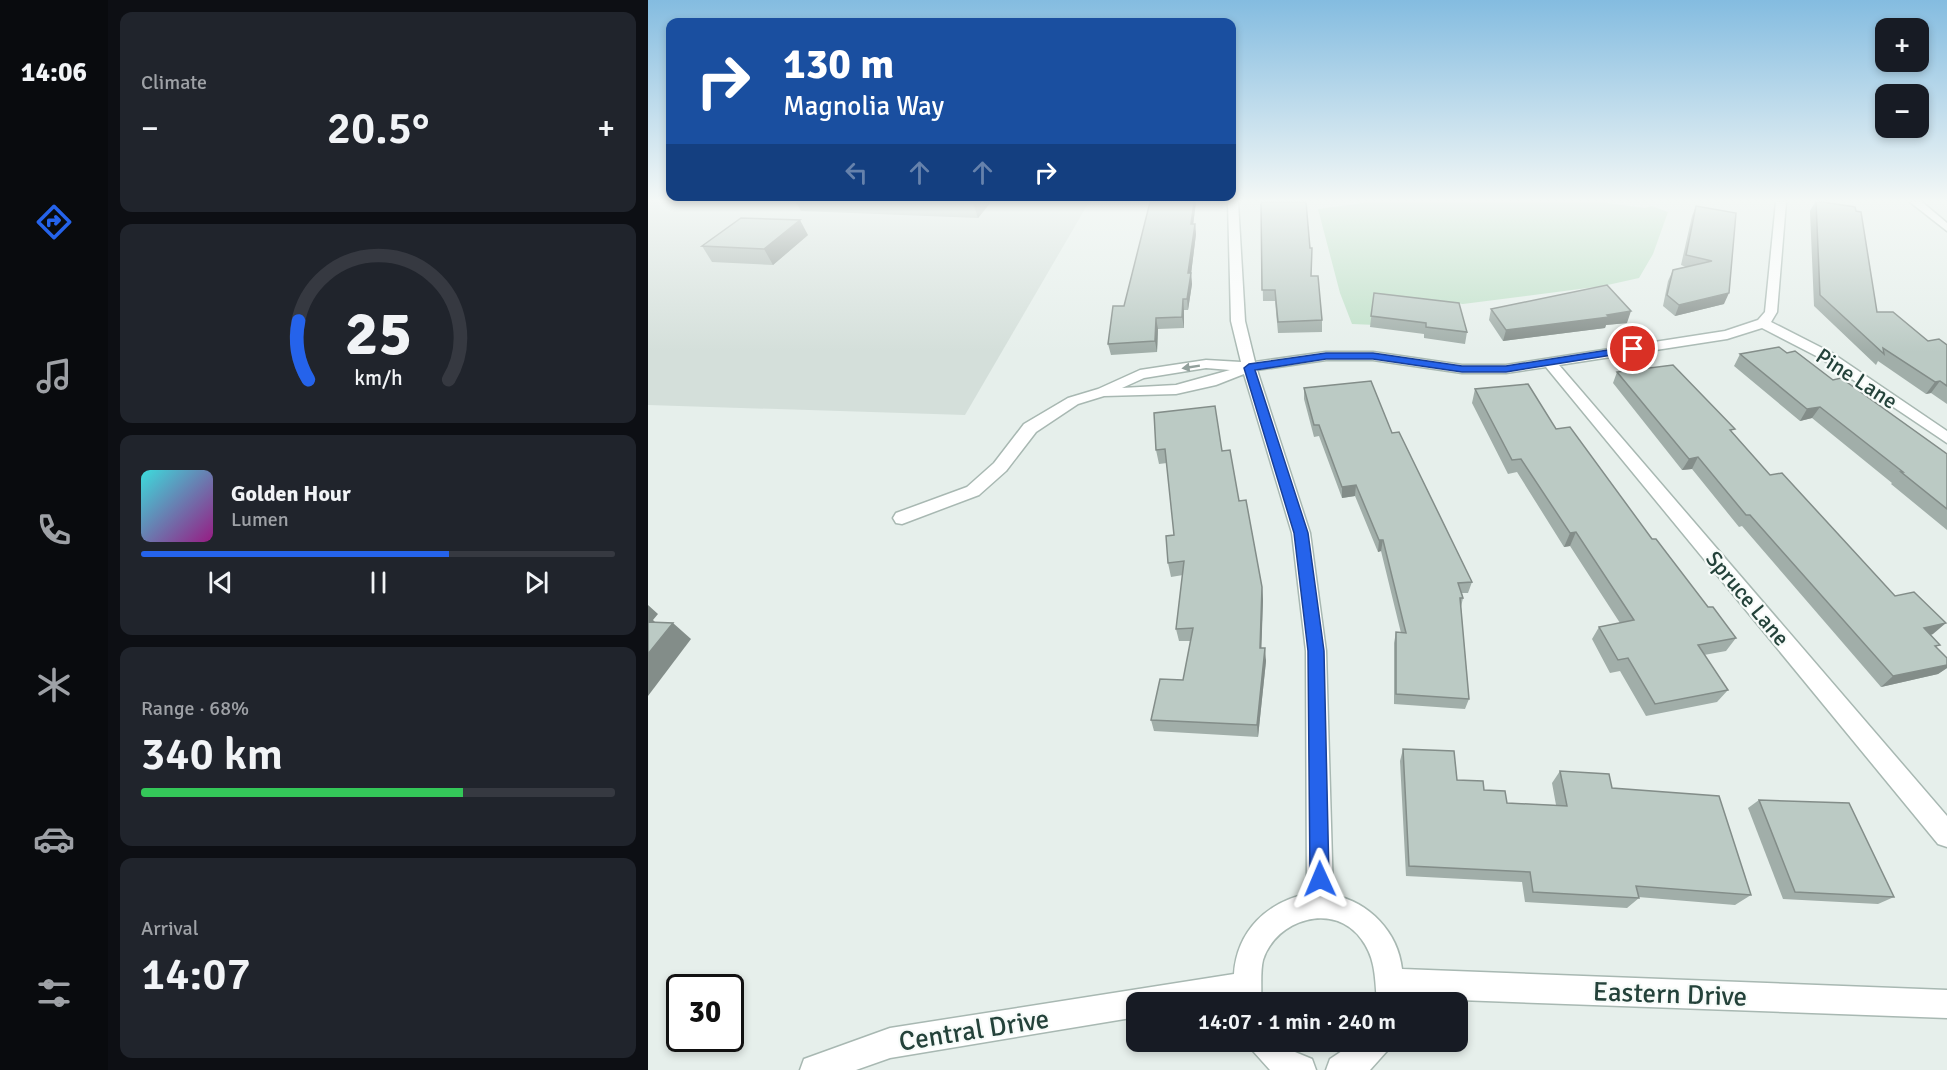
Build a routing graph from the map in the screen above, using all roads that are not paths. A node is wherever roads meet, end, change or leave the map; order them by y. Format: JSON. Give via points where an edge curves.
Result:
{"nodes":[{"id":1,"x":1235,"y":252,"type":"edge"},
{"id":2,"x":1776,"y":252,"type":"edge"},
{"id":3,"x":1763,"y":323,"type":"junction"},
{"id":4,"x":1549,"y":362,"type":"junction"},
{"id":5,"x":1249,"y":368,"type":"junction"},
{"id":6,"x":1947,"y":438,"type":"edge"},
{"id":7,"x":902,"y":518,"type":"dead end"},
{"id":8,"x":1947,"y":835,"type":"edge"},
{"id":9,"x":1320,"y":902,"type":"junction"},
{"id":10,"x":1246,"y":992,"type":"edge"},
{"id":11,"x":1392,"y":992,"type":"edge"},
{"id":12,"x":1468,"y":995,"type":"edge"},
{"id":13,"x":1947,"y":1004,"type":"edge"},
{"id":14,"x":1126,"y":1005,"type":"edge"},
{"id":15,"x":1271,"y":1052,"type":"edge"},
{"id":16,"x":1367,"y":1052,"type":"edge"},
{"id":17,"x":815,"y":1070,"type":"edge"},
{"id":18,"x":1301,"y":1070,"type":"edge"},
{"id":19,"x":1341,"y":1070,"type":"edge"}],
"edges":[{"from":1,"to":5,"type":"street","via":[[1238,321]]},
{"from":2,"to":3,"type":"street","via":[[1772,312]]},
{"from":3,"to":4,"type":"street","via":[[1727,334]]},
{"from":3,"to":6,"type":"street","name":"Pine Lane","via":[[1827,356]]},
{"from":4,"to":5,"type":"street","via":[[1506,369],[1462,369],[1373,356],[1326,356]]},
{"from":4,"to":8,"type":"street","name":"Spruce Lane"},
{"from":5,"to":7,"type":"street","via":[[1214,382],[1141,394],[1103,392],[1073,401],[1030,428],[1000,467],[973,491]]},
{"from":5,"to":9,"type":"street","via":[[1301,533],[1316,651]]},
{"from":9,"to":10,"type":"street","via":[[1298,906],[1277,917],[1260,934],[1249,959]]},
{"from":9,"to":11,"type":"street","via":[[1341,907],[1360,918],[1376,936],[1387,958]]},
{"from":12,"to":13,"type":"street","name":"Eastern Drive"},
{"from":14,"to":17,"type":"street","name":"Central Drive","via":[[890,1043]]},
{"from":15,"to":18,"type":"street"},
{"from":16,"to":19,"type":"street"}]}
